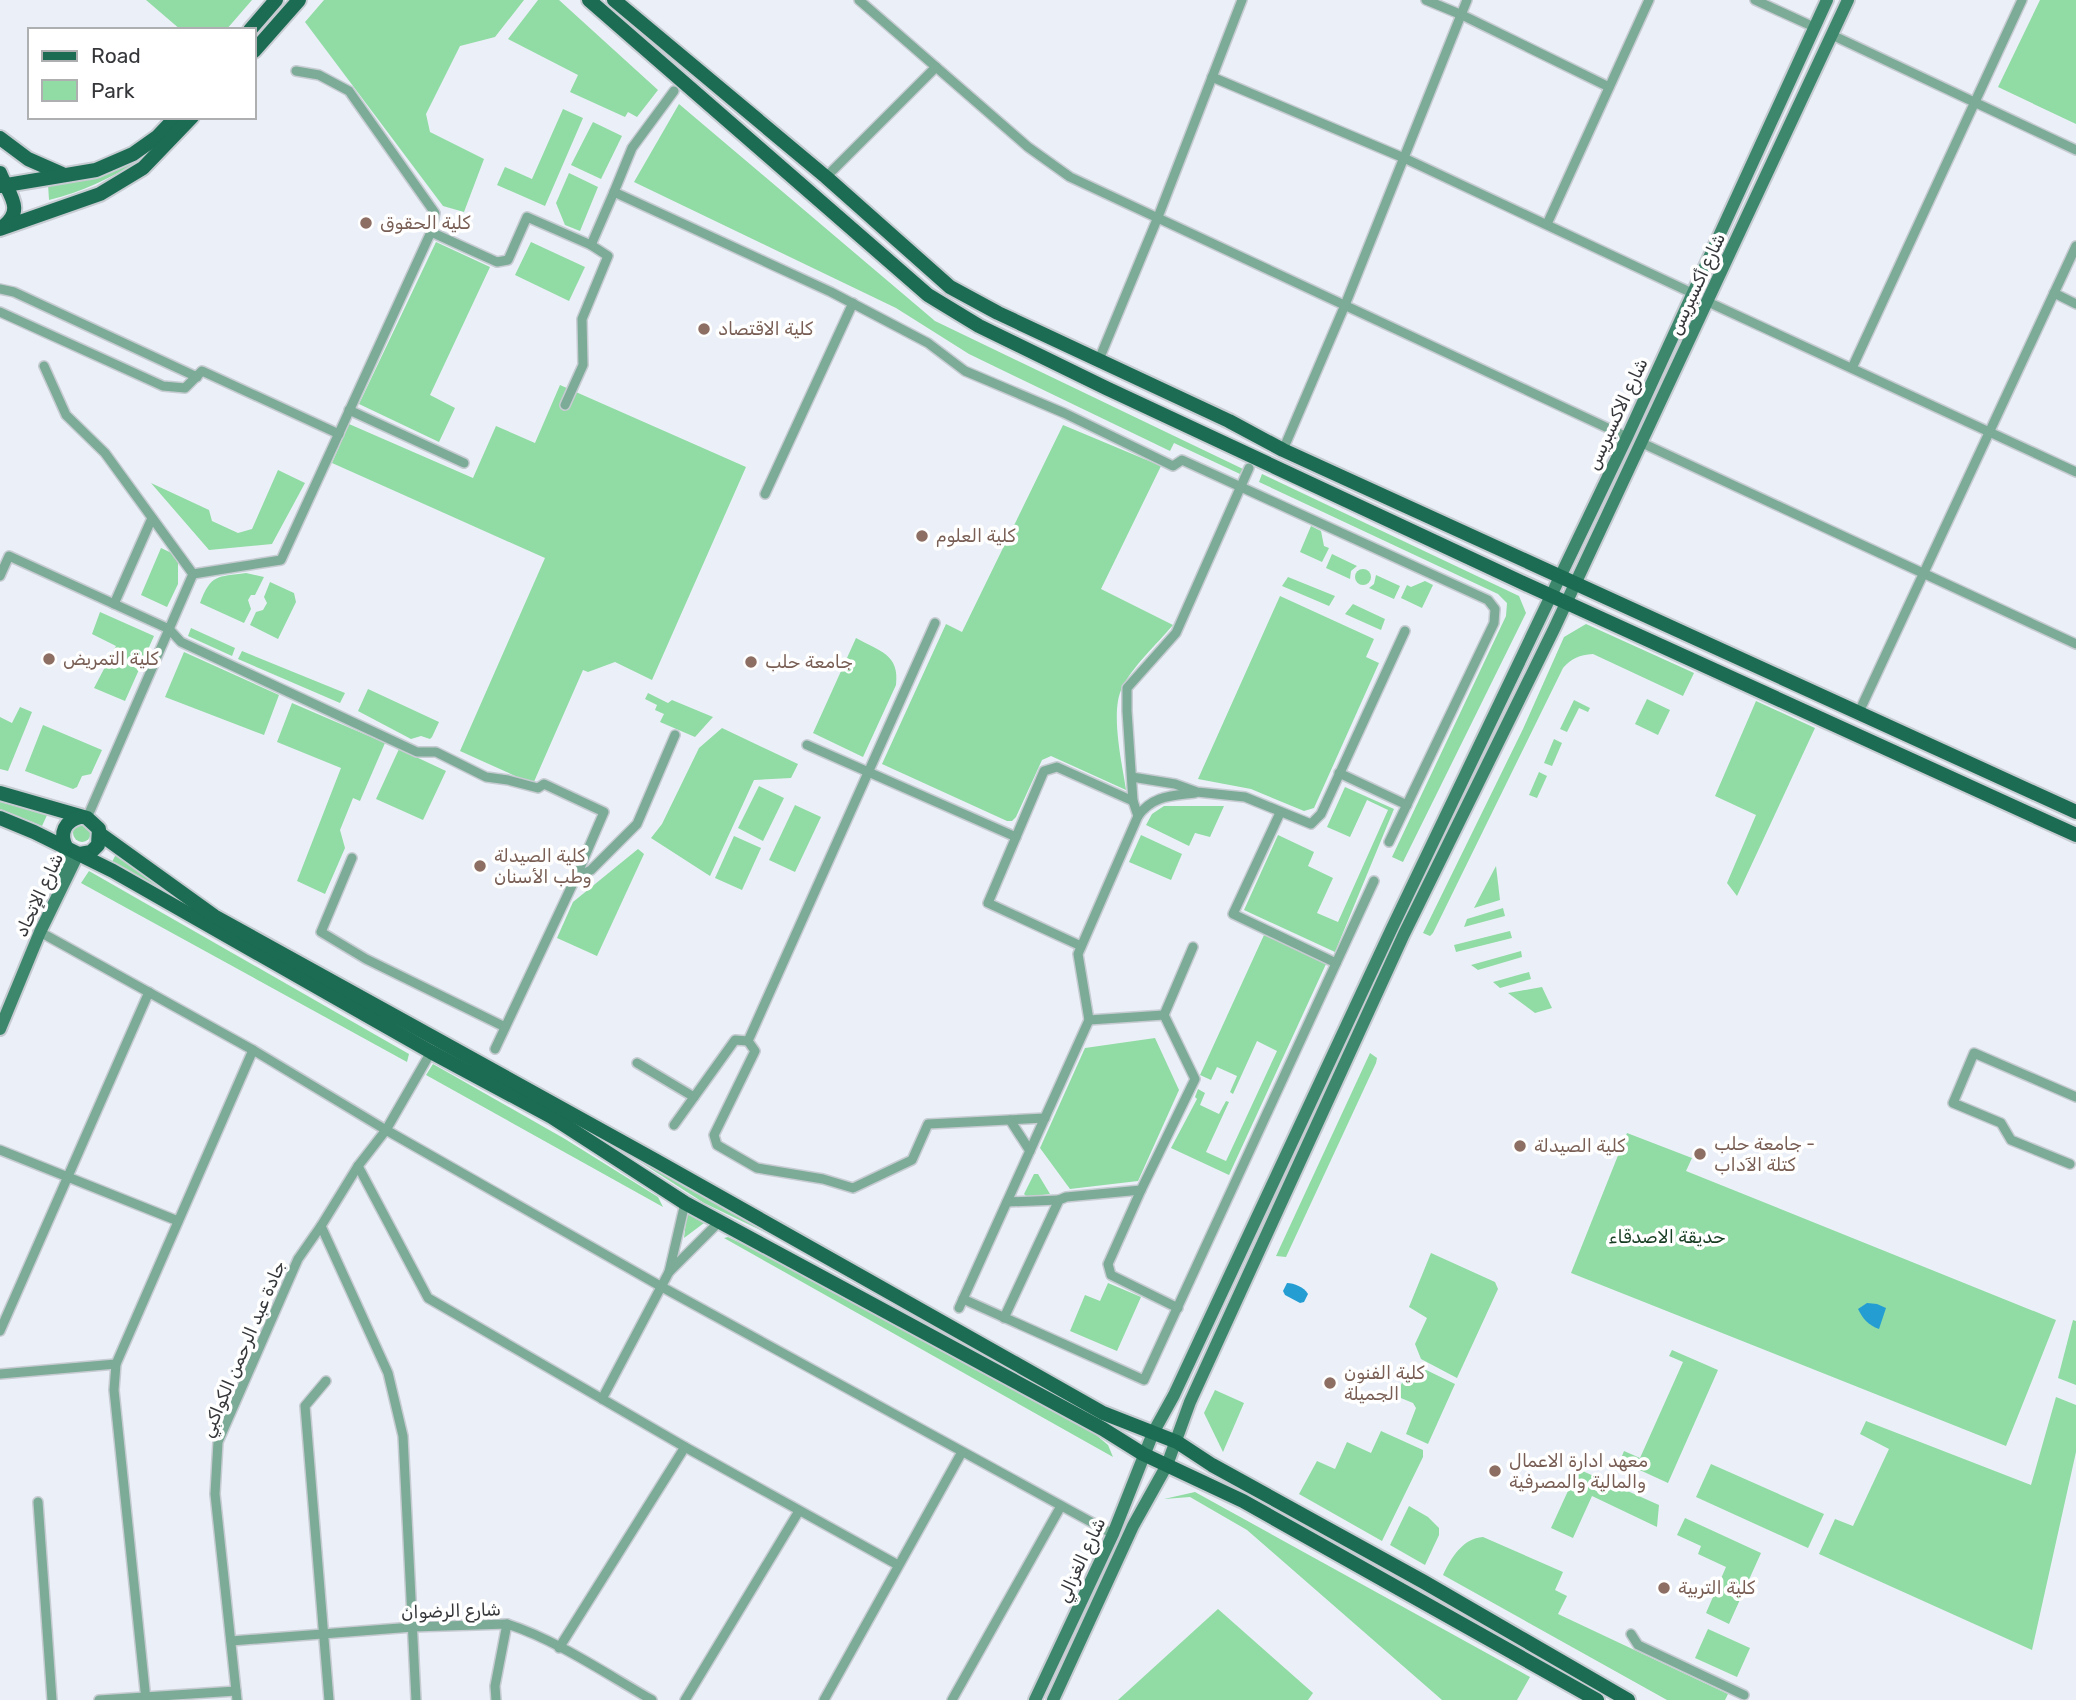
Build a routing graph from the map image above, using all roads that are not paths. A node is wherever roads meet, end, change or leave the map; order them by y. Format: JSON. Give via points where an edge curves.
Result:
{"nodes":[{"id":1,"x":276,"y":0,"type":"edge"},
{"id":2,"x":299,"y":0,"type":"edge"},
{"id":3,"x":589,"y":0,"type":"edge"},
{"id":4,"x":614,"y":0,"type":"edge"},
{"id":5,"x":859,"y":0,"type":"edge"},
{"id":6,"x":1242,"y":0,"type":"edge"},
{"id":7,"x":1426,"y":0,"type":"edge"},
{"id":8,"x":1468,"y":0,"type":"edge"},
{"id":9,"x":1649,"y":0,"type":"edge"},
{"id":10,"x":1755,"y":0,"type":"edge"},
{"id":11,"x":1827,"y":0,"type":"edge"},
{"id":12,"x":1848,"y":0,"type":"edge"},
{"id":13,"x":2022,"y":0,"type":"edge"},
{"id":14,"x":1462,"y":15,"type":"junction"},
{"id":15,"x":1814,"y":27,"type":"junction"},
{"id":16,"x":252,"y":28,"type":"edge"},
{"id":17,"x":1832,"y":35,"type":"junction"},
{"id":18,"x":256,"y":49,"type":"edge"},
{"id":19,"x":936,"y":67,"type":"junction"},
{"id":20,"x":296,"y":71,"type":"dead end"},
{"id":21,"x":1212,"y":77,"type":"junction"},
{"id":22,"x":1609,"y":87,"type":"junction"},
{"id":23,"x":674,"y":90,"type":"dead end"},
{"id":24,"x":1975,"y":103,"type":"junction"},
{"id":25,"x":174,"y":119,"type":"edge"},
{"id":26,"x":190,"y":119,"type":"edge"},
{"id":27,"x":0,"y":138,"type":"edge"},
{"id":28,"x":2076,"y":150,"type":"edge"},
{"id":29,"x":1404,"y":158,"type":"junction"},
{"id":30,"x":63,"y":174,"type":"junction"},
{"id":31,"x":826,"y":177,"type":"junction"},
{"id":32,"x":2,"y":182,"type":"edge"},
{"id":33,"x":614,"y":192,"type":"junction"},
{"id":34,"x":1158,"y":217,"type":"junction"},
{"id":35,"x":1547,"y":224,"type":"junction"},
{"id":36,"x":0,"y":229,"type":"edge"},
{"id":37,"x":431,"y":232,"type":"junction"},
{"id":38,"x":591,"y":245,"type":"junction"},
{"id":39,"x":2076,"y":246,"type":"edge"},
{"id":40,"x":0,"y":289,"type":"edge"},
{"id":41,"x":1692,"y":293,"type":"junction"},
{"id":42,"x":2054,"y":293,"type":"junction"},
{"id":43,"x":1708,"y":302,"type":"junction"},
{"id":44,"x":853,"y":303,"type":"junction"},
{"id":45,"x":2076,"y":304,"type":"edge"},
{"id":46,"x":1345,"y":305,"type":"junction"},
{"id":47,"x":0,"y":312,"type":"edge"},
{"id":48,"x":1098,"y":362,"type":"junction"},
{"id":49,"x":44,"y":366,"type":"dead end"},
{"id":50,"x":1852,"y":368,"type":"junction"},
{"id":51,"x":197,"y":377,"type":"junction"},
{"id":52,"x":565,"y":405,"type":"dead end"},
{"id":53,"x":1201,"y":408,"type":"junction"},
{"id":54,"x":349,"y":411,"type":"junction"},
{"id":55,"x":1193,"y":427,"type":"junction"},
{"id":56,"x":1989,"y":432,"type":"junction"},
{"id":57,"x":339,"y":434,"type":"junction"},
{"id":58,"x":1627,"y":437,"type":"junction"},
{"id":59,"x":1642,"y":443,"type":"junction"},
{"id":60,"x":1283,"y":450,"type":"junction"},
{"id":61,"x":464,"y":463,"type":"dead end"},
{"id":62,"x":1249,"y":468,"type":"dead end"},
{"id":63,"x":2076,"y":472,"type":"edge"},
{"id":64,"x":1241,"y":487,"type":"junction"},
{"id":65,"x":765,"y":494,"type":"dead end"},
{"id":66,"x":152,"y":518,"type":"junction"},
{"id":67,"x":1923,"y":573,"type":"junction"},
{"id":68,"x":193,"y":574,"type":"junction"},
{"id":69,"x":1560,"y":575,"type":"junction"},
{"id":70,"x":0,"y":576,"type":"edge"},
{"id":71,"x":1575,"y":582,"type":"junction"},
{"id":72,"x":1550,"y":595,"type":"junction"},
{"id":73,"x":1566,"y":602,"type":"junction"},
{"id":74,"x":114,"y":604,"type":"junction"},
{"id":75,"x":935,"y":623,"type":"dead end"},
{"id":76,"x":169,"y":629,"type":"junction"},
{"id":77,"x":1405,"y":631,"type":"dead end"},
{"id":78,"x":2076,"y":644,"type":"edge"},
{"id":79,"x":1858,"y":712,"type":"junction"},
{"id":80,"x":674,"y":736,"type":"dead end"},
{"id":81,"x":807,"y":745,"type":"dead end"},
{"id":82,"x":868,"y":772,"type":"junction"},
{"id":83,"x":1339,"y":774,"type":"junction"},
{"id":84,"x":1132,"y":777,"type":"junction"},
{"id":85,"x":1197,"y":792,"type":"junction"},
{"id":86,"x":0,"y":793,"type":"edge"},
{"id":87,"x":1133,"y":801,"type":"junction"},
{"id":88,"x":1407,"y":805,"type":"junction"},
{"id":89,"x":2076,"y":812,"type":"edge"},
{"id":90,"x":1280,"y":813,"type":"junction"},
{"id":91,"x":1138,"y":816,"type":"junction"},
{"id":92,"x":83,"y":817,"type":"junction"},
{"id":93,"x":0,"y":818,"type":"edge"},
{"id":94,"x":100,"y":834,"type":"junction"},
{"id":95,"x":2076,"y":835,"type":"edge"},
{"id":96,"x":1016,"y":837,"type":"junction"},
{"id":97,"x":1389,"y":842,"type":"dead end"},
{"id":98,"x":73,"y":851,"type":"junction"},
{"id":99,"x":352,"y":858,"type":"dead end"},
{"id":100,"x":576,"y":877,"type":"junction"},
{"id":101,"x":1374,"y":881,"type":"dead end"},
{"id":102,"x":40,"y":932,"type":"junction"},
{"id":103,"x":1081,"y":946,"type":"junction"},
{"id":104,"x":1193,"y":947,"type":"dead end"},
{"id":105,"x":1336,"y":963,"type":"junction"},
{"id":106,"x":149,"y":992,"type":"junction"},
{"id":107,"x":1164,"y":1015,"type":"junction"},
{"id":108,"x":1089,"y":1020,"type":"junction"},
{"id":109,"x":505,"y":1027,"type":"junction"},
{"id":110,"x":0,"y":1029,"type":"edge"},
{"id":111,"x":748,"y":1041,"type":"junction"},
{"id":112,"x":495,"y":1049,"type":"dead end"},
{"id":113,"x":253,"y":1050,"type":"junction"},
{"id":114,"x":431,"y":1052,"type":"junction"},
{"id":115,"x":637,"y":1063,"type":"dead end"},
{"id":116,"x":694,"y":1097,"type":"junction"},
{"id":117,"x":2076,"y":1097,"type":"edge"},
{"id":118,"x":1045,"y":1118,"type":"junction"},
{"id":119,"x":1010,"y":1120,"type":"junction"},
{"id":120,"x":674,"y":1125,"type":"dead end"},
{"id":121,"x":386,"y":1130,"type":"junction"},
{"id":122,"x":0,"y":1150,"type":"edge"},
{"id":123,"x":1030,"y":1151,"type":"junction"},
{"id":124,"x":2070,"y":1164,"type":"dead end"},
{"id":125,"x":358,"y":1166,"type":"junction"},
{"id":126,"x":68,"y":1176,"type":"junction"},
{"id":127,"x":1141,"y":1190,"type":"junction"},
{"id":128,"x":1059,"y":1200,"type":"junction"},
{"id":129,"x":1007,"y":1202,"type":"junction"},
{"id":130,"x":685,"y":1203,"type":"junction"},
{"id":131,"x":178,"y":1221,"type":"junction"},
{"id":132,"x":719,"y":1222,"type":"junction"},
{"id":133,"x":321,"y":1226,"type":"junction"},
{"id":134,"x":669,"y":1272,"type":"junction"},
{"id":135,"x":662,"y":1287,"type":"junction"},
{"id":136,"x":1178,"y":1308,"type":"junction"},
{"id":137,"x":1004,"y":1318,"type":"junction"},
{"id":138,"x":0,"y":1331,"type":"edge"},
{"id":139,"x":116,"y":1364,"type":"junction"},
{"id":140,"x":0,"y":1374,"type":"edge"},
{"id":141,"x":326,"y":1381,"type":"dead end"},
{"id":142,"x":602,"y":1399,"type":"junction"},
{"id":143,"x":1153,"y":1433,"type":"junction"},
{"id":144,"x":1177,"y":1442,"type":"junction"},
{"id":145,"x":685,"y":1447,"type":"junction"},
{"id":146,"x":962,"y":1452,"type":"junction"},
{"id":147,"x":1143,"y":1454,"type":"junction"},
{"id":148,"x":1167,"y":1465,"type":"junction"},
{"id":149,"x":38,"y":1502,"type":"dead end"},
{"id":150,"x":1061,"y":1506,"type":"junction"},
{"id":151,"x":799,"y":1511,"type":"junction"},
{"id":152,"x":1113,"y":1534,"type":"junction"},
{"id":153,"x":898,"y":1565,"type":"junction"},
{"id":154,"x":506,"y":1624,"type":"junction"},
{"id":155,"x":413,"y":1627,"type":"junction"},
{"id":156,"x":323,"y":1633,"type":"junction"},
{"id":157,"x":1631,"y":1634,"type":"dead end"},
{"id":158,"x":231,"y":1641,"type":"junction"},
{"id":159,"x":559,"y":1648,"type":"junction"},
{"id":160,"x":237,"y":1695,"type":"edge"},
{"id":161,"x":1744,"y":1695,"type":"dead end"},
{"id":162,"x":145,"y":1699,"type":"edge"},
{"id":163,"x":1593,"y":1699,"type":"edge"},
{"id":164,"x":52,"y":1700,"type":"edge"},
{"id":165,"x":99,"y":1700,"type":"edge"},
{"id":166,"x":330,"y":1700,"type":"edge"},
{"id":167,"x":416,"y":1700,"type":"edge"},
{"id":168,"x":496,"y":1700,"type":"edge"},
{"id":169,"x":652,"y":1700,"type":"edge"},
{"id":170,"x":685,"y":1700,"type":"edge"},
{"id":171,"x":824,"y":1700,"type":"edge"},
{"id":172,"x":952,"y":1700,"type":"edge"},
{"id":173,"x":1035,"y":1700,"type":"edge"},
{"id":174,"x":1053,"y":1700,"type":"edge"},
{"id":175,"x":1628,"y":1700,"type":"edge"}],
"edges":[{"from":1,"to":16,"type":"main road"},
{"from":2,"to":18,"type":"main road"},
{"from":3,"to":55,"type":"main road","via":[[928,295],[991,331]]},
{"from":4,"to":31,"type":"main road"},
{"from":5,"to":19,"type":"street"},
{"from":6,"to":21,"type":"street"},
{"from":7,"to":14,"type":"street"},
{"from":8,"to":14,"type":"street"},
{"from":9,"to":22,"type":"street"},
{"from":10,"to":15,"type":"street"},
{"from":11,"to":15,"type":"main road","name":"شارع الاكسبريس"},
{"from":12,"to":17,"type":"main road","name":"شارع أكسبريس"},
{"from":13,"to":24,"type":"street"},
{"from":14,"to":22,"type":"street"},
{"from":14,"to":29,"type":"street"},
{"from":15,"to":41,"type":"main road","name":"شارع الاكسبريس"},
{"from":17,"to":24,"type":"street"},
{"from":17,"to":43,"type":"main road","name":"شارع أكسبريس"},
{"from":19,"to":31,"type":"street"},
{"from":19,"to":34,"type":"street","via":[[1048,162],[1092,188]]},
{"from":20,"to":37,"type":"street","via":[[320,75],[349,91],[435,213]]},
{"from":21,"to":29,"type":"street"},
{"from":21,"to":34,"type":"street"},
{"from":22,"to":35,"type":"street"},
{"from":23,"to":33,"type":"street","via":[[632,148]]},
{"from":24,"to":28,"type":"street"},
{"from":24,"to":50,"type":"street"},
{"from":25,"to":30,"type":"main road","via":[[133,154],[96,170]]},
{"from":26,"to":36,"type":"main road","via":[[143,168],[100,194]]},
{"from":27,"to":30,"type":"main road","via":[[28,159]]},
{"from":29,"to":35,"type":"street"},
{"from":29,"to":46,"type":"street"},
{"from":30,"to":32,"type":"main road"},
{"from":31,"to":48,"type":"main road","via":[[950,287]]},
{"from":32,"to":36,"type":"main road","via":[[15,204],[13,215]]},
{"from":33,"to":38,"type":"street"},
{"from":33,"to":44,"type":"street"},
{"from":34,"to":46,"type":"street"},
{"from":34,"to":48,"type":"street"},
{"from":35,"to":41,"type":"street"},
{"from":37,"to":38,"type":"street","via":[[496,262],[508,260],[527,217]]},
{"from":37,"to":54,"type":"street"},
{"from":38,"to":52,"type":"street","via":[[608,256],[582,319],[583,365]]},
{"from":39,"to":42,"type":"street"},
{"from":40,"to":51,"type":"street"},
{"from":41,"to":58,"type":"main road","name":"شارع الاكسبريس"},
{"from":42,"to":45,"type":"street"},
{"from":42,"to":56,"type":"street"},
{"from":43,"to":50,"type":"street"},
{"from":43,"to":59,"type":"main road","name":"شارع أكسبريس"},
{"from":44,"to":64,"type":"street","via":[[928,343],[965,371],[1173,466],[1182,460]]},
{"from":44,"to":65,"type":"street"},
{"from":46,"to":58,"type":"street"},
{"from":46,"to":60,"type":"street"},
{"from":47,"to":51,"type":"street","via":[[163,386],[186,387]]},
{"from":48,"to":53,"type":"main road"},
{"from":49,"to":66,"type":"street","via":[[66,415],[105,453]]},
{"from":50,"to":56,"type":"street"},
{"from":51,"to":57,"type":"street","via":[[202,372]]},
{"from":53,"to":55,"type":"main road"},
{"from":53,"to":60,"type":"main road"},
{"from":54,"to":57,"type":"street"},
{"from":54,"to":61,"type":"street"},
{"from":55,"to":72,"type":"main road"},
{"from":56,"to":63,"type":"street"},
{"from":56,"to":67,"type":"street"},
{"from":57,"to":68,"type":"street","via":[[281,560]]},
{"from":58,"to":69,"type":"main road","name":"شارع الاكسبريس"},
{"from":59,"to":67,"type":"street"},
{"from":59,"to":71,"type":"main road","name":"شارع أكسبريس"},
{"from":60,"to":69,"type":"main road"},
{"from":62,"to":64,"type":"street"},
{"from":64,"to":84,"type":"street","via":[[1177,633],[1127,688]]},
{"from":64,"to":88,"type":"street","via":[[1488,600],[1495,609],[1494,623]]},
{"from":66,"to":68,"type":"street"},
{"from":66,"to":74,"type":"street"},
{"from":67,"to":78,"type":"street"},
{"from":67,"to":79,"type":"street"},
{"from":68,"to":76,"type":"street"},
{"from":69,"to":71,"type":"main road"},
{"from":69,"to":72,"type":"main road","name":"شارع الاكسبريس"},
{"from":70,"to":74,"type":"street","via":[[9,556]]},
{"from":71,"to":73,"type":"main road","name":"شارع أكسبريس"},
{"from":71,"to":79,"type":"main road"},
{"from":72,"to":73,"type":"main road"},
{"from":72,"to":143,"type":"main road","name":"شارع الغزالي"},
{"from":73,"to":95,"type":"main road"},
{"from":73,"to":144,"type":"main road","name":"شارع الغزالي","via":[[1399,946],[1190,1402]]},
{"from":74,"to":76,"type":"street"},
{"from":75,"to":82,"type":"street"},
{"from":76,"to":92,"type":"street"},
{"from":76,"to":100,"type":"street","via":[[181,642],[417,752],[436,752],[486,777],[538,788],[544,784],[604,812]]},
{"from":77,"to":83,"type":"street"},
{"from":79,"to":89,"type":"main road"},
{"from":80,"to":100,"type":"street","via":[[637,824],[591,870]]},
{"from":81,"to":82,"type":"street"},
{"from":82,"to":96,"type":"street"},
{"from":82,"to":111,"type":"street"},
{"from":83,"to":88,"type":"street"},
{"from":83,"to":90,"type":"street","via":[[1321,814],[1311,824]]},
{"from":84,"to":85,"type":"street"},
{"from":84,"to":87,"type":"street"},
{"from":85,"to":90,"type":"street","via":[[1245,797]]},
{"from":85,"to":91,"type":"street","via":[[1158,798],[1146,804]]},
{"from":86,"to":92,"type":"main road"},
{"from":87,"to":91,"type":"street"},
{"from":87,"to":96,"type":"street","via":[[1058,767],[1044,771]]},
{"from":88,"to":97,"type":"street"},
{"from":90,"to":105,"type":"street","via":[[1233,914]]},
{"from":91,"to":103,"type":"street"},
{"from":92,"to":94,"type":"main road","via":[[96,824]]},
{"from":92,"to":98,"type":"main road","via":[[64,828],[63,841]]},
{"from":93,"to":98,"type":"main road"},
{"from":94,"to":98,"type":"main road","via":[[95,849]]},
{"from":94,"to":143,"type":"main road","via":[[214,916],[1103,1413]]},
{"from":96,"to":103,"type":"street","via":[[988,903]]},
{"from":98,"to":102,"type":"main road","name":"شارع الإتحاد","via":[[57,878]]},
{"from":98,"to":114,"type":"main road"},
{"from":99,"to":109,"type":"street","via":[[321,932]]},
{"from":100,"to":109,"type":"street"},
{"from":101,"to":105,"type":"street"},
{"from":102,"to":106,"type":"street"},
{"from":102,"to":110,"type":"main road","name":"شارع الإتحاد"},
{"from":103,"to":108,"type":"street","via":[[1078,954]]},
{"from":104,"to":107,"type":"street"},
{"from":105,"to":136,"type":"street"},
{"from":106,"to":113,"type":"street"},
{"from":106,"to":126,"type":"street"},
{"from":107,"to":108,"type":"street"},
{"from":107,"to":127,"type":"street","via":[[1195,1079]]},
{"from":108,"to":118,"type":"street"},
{"from":109,"to":112,"type":"street"},
{"from":111,"to":116,"type":"street","via":[[735,1040]]},
{"from":111,"to":119,"type":"street","via":[[755,1051],[714,1135],[716,1146],[757,1168],[853,1188],[912,1160],[928,1124]]},
{"from":113,"to":121,"type":"street"},
{"from":113,"to":131,"type":"street"},
{"from":114,"to":121,"type":"street","name":"جادة عبد الرحمن الكواكبي"},
{"from":114,"to":130,"type":"main road","via":[[552,1117]]},
{"from":115,"to":116,"type":"street"},
{"from":116,"to":120,"type":"street"},
{"from":117,"to":124,"type":"street","via":[[1974,1053],[1953,1103],[2001,1123],[2011,1140]]},
{"from":118,"to":119,"type":"street"},
{"from":118,"to":123,"type":"street"},
{"from":119,"to":123,"type":"street"},
{"from":121,"to":125,"type":"street","name":"جادة عبد الرحمن الكواكبي"},
{"from":121,"to":135,"type":"street"},
{"from":122,"to":126,"type":"street"},
{"from":123,"to":129,"type":"street"},
{"from":125,"to":133,"type":"street","name":"جادة عبد الرحمن الكواكبي"},
{"from":125,"to":142,"type":"street","via":[[428,1298]]},
{"from":126,"to":131,"type":"street"},
{"from":126,"to":138,"type":"street"},
{"from":127,"to":128,"type":"street"},
{"from":127,"to":136,"type":"street","via":[[1108,1264],[1111,1275]]},
{"from":128,"to":129,"type":"street"},
{"from":128,"to":137,"type":"street"},
{"from":129,"to":137,"type":"street","via":[[961,1304]]},
{"from":130,"to":132,"type":"main road"},
{"from":130,"to":134,"type":"street"},
{"from":131,"to":139,"type":"street"},
{"from":132,"to":134,"type":"street"},
{"from":132,"to":147,"type":"main road"},
{"from":133,"to":155,"type":"street","via":[[388,1373],[403,1436]]},
{"from":133,"to":158,"type":"street","name":"جادة عبد الرحمن الكواكبي","via":[[298,1259],[218,1443],[215,1494]]},
{"from":134,"to":135,"type":"street"},
{"from":135,"to":142,"type":"street"},
{"from":135,"to":146,"type":"street"},
{"from":136,"to":137,"type":"street","via":[[1144,1380]]},
{"from":139,"to":140,"type":"street"},
{"from":139,"to":162,"type":"street","via":[[114,1390]]},
{"from":141,"to":156,"type":"street","via":[[306,1406]]},
{"from":142,"to":145,"type":"street"},
{"from":143,"to":144,"type":"main road"},
{"from":143,"to":147,"type":"main road","name":"شارع الغزالي"},
{"from":144,"to":148,"type":"main road","name":"شارع الغزالي"},
{"from":144,"to":175,"type":"main road"},
{"from":145,"to":151,"type":"street"},
{"from":145,"to":159,"type":"street"},
{"from":146,"to":150,"type":"street"},
{"from":146,"to":153,"type":"street"},
{"from":147,"to":148,"type":"main road"},
{"from":147,"to":152,"type":"main road","name":"شارع الغزالي"},
{"from":148,"to":163,"type":"main road","via":[[1242,1501]]},
{"from":148,"to":174,"type":"main road","name":"شارع الغزالي","via":[[1133,1526]]},
{"from":149,"to":164,"type":"street"},
{"from":150,"to":152,"type":"street"},
{"from":150,"to":172,"type":"street"},
{"from":151,"to":153,"type":"street"},
{"from":151,"to":170,"type":"street"},
{"from":152,"to":173,"type":"main road","name":"شارع الغزالي"},
{"from":153,"to":171,"type":"street"},
{"from":154,"to":155,"type":"street","name":"شارع الرضوان"},
{"from":154,"to":159,"type":"street","name":"شارع الرضوان"},
{"from":154,"to":168,"type":"street"},
{"from":155,"to":156,"type":"street","name":"شارع الرضوان"},
{"from":155,"to":167,"type":"street"},
{"from":156,"to":158,"type":"street","name":"شارع الرضوان"},
{"from":156,"to":166,"type":"street"},
{"from":157,"to":161,"type":"street","via":[[1638,1645]]},
{"from":158,"to":160,"type":"street","name":"جادة عبد الرحمن الكواكبي"},
{"from":159,"to":169,"type":"street","name":"شارع الرضوان"},
{"from":160,"to":162,"type":"street"},
{"from":162,"to":165,"type":"street"}]}
